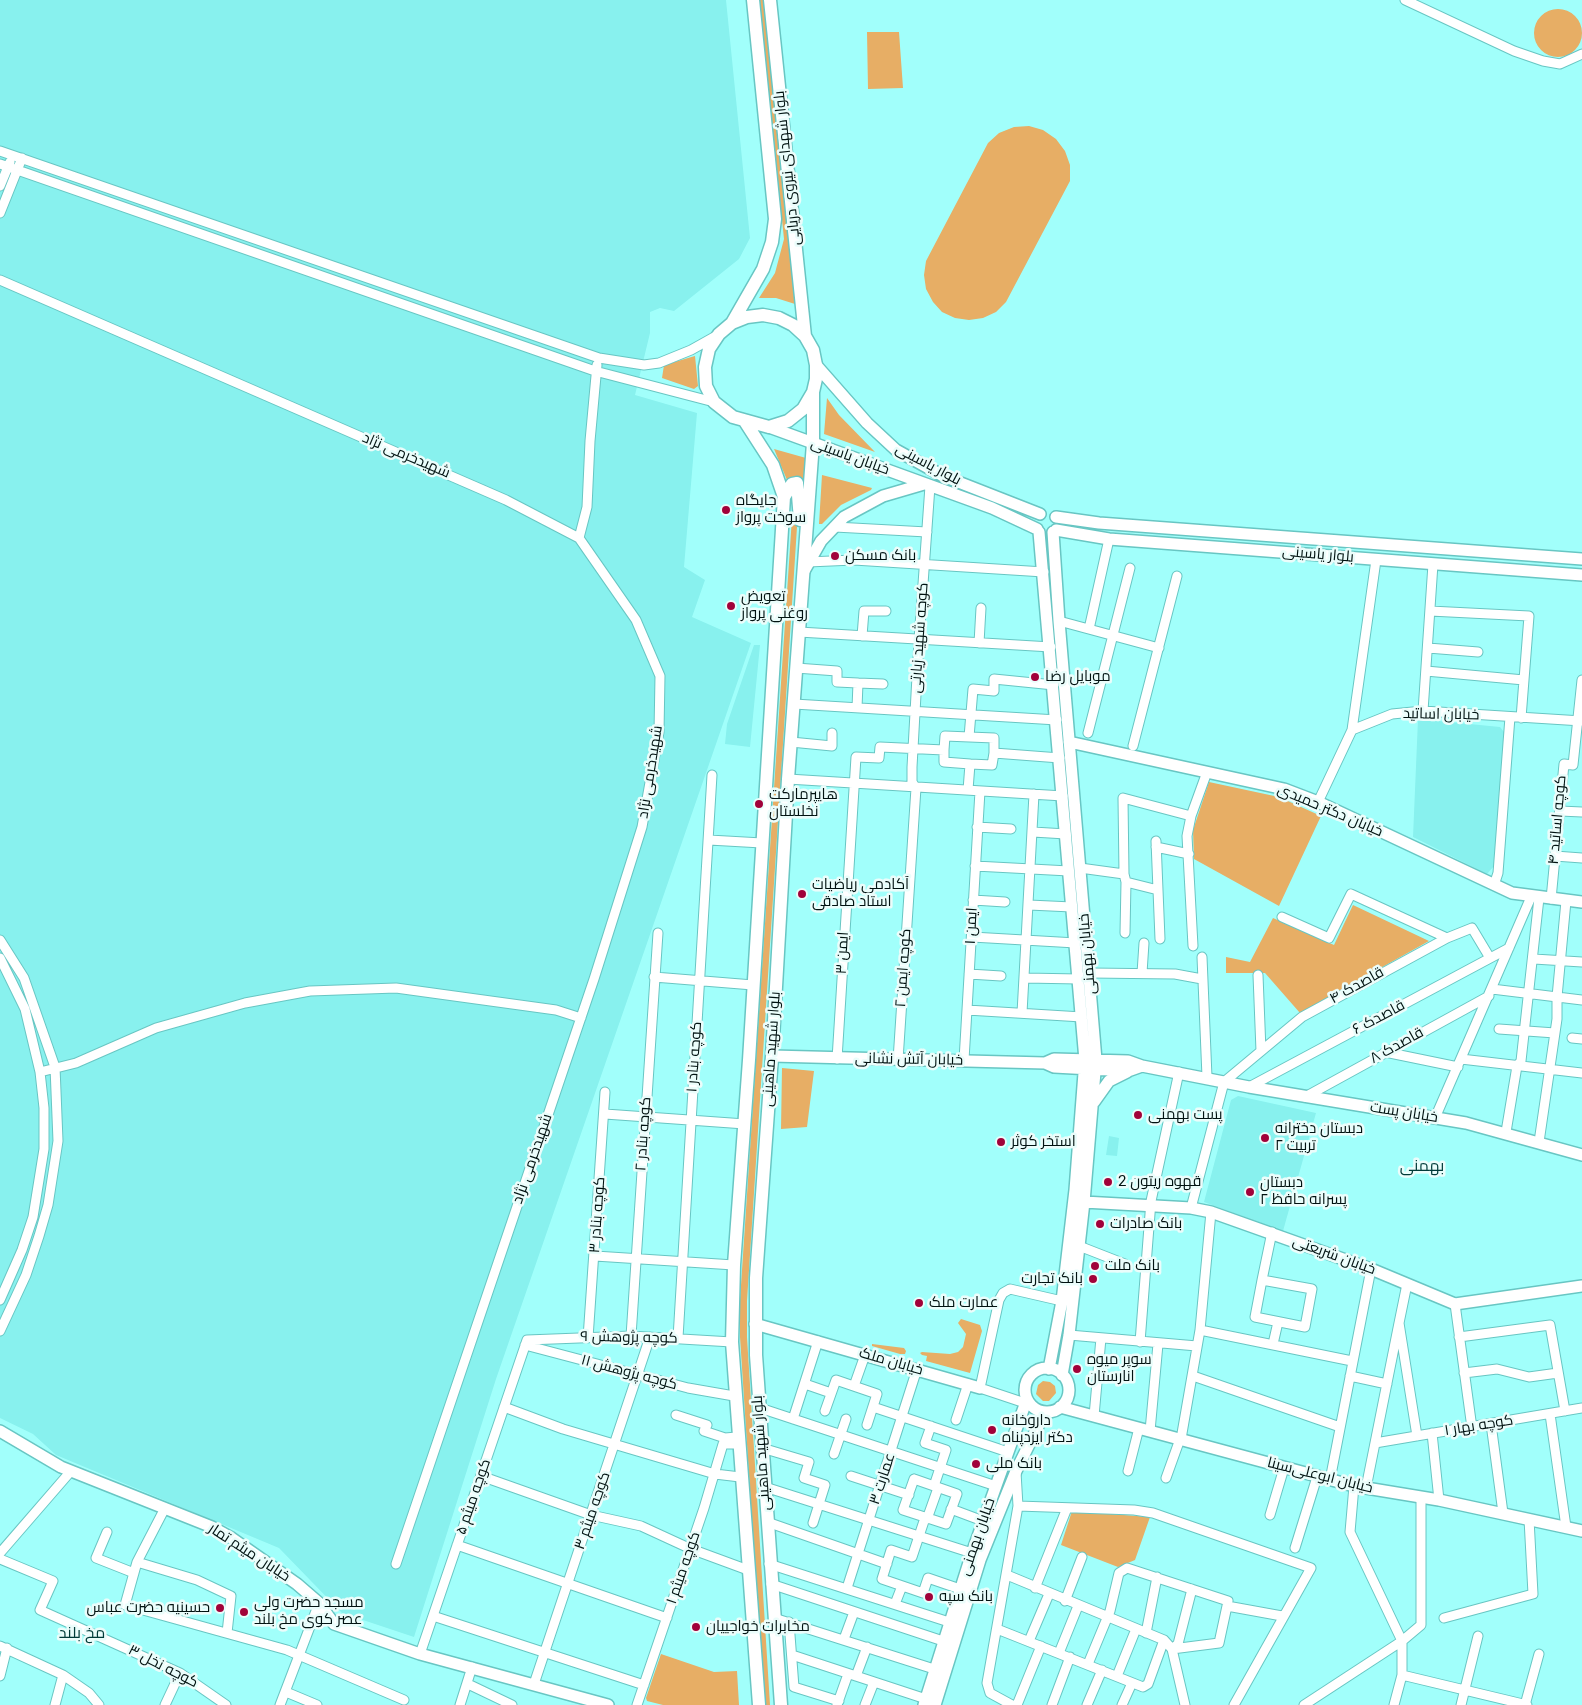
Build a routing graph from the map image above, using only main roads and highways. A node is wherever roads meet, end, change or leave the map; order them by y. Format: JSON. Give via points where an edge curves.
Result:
{"nodes":[{"id":1,"x":753,"y":0,"type":"edge"},
{"id":2,"x":770,"y":0,"type":"edge"},
{"id":3,"x":732,"y":323,"type":"junction"},
{"id":4,"x":804,"y":336,"type":"junction"},
{"id":5,"x":813,"y":392,"type":"junction"},
{"id":6,"x":744,"y":420,"type":"junction"},
{"id":7,"x":784,"y":497,"type":"junction"},
{"id":8,"x":806,"y":531,"type":"junction"},
{"id":9,"x":759,"y":1705,"type":"edge"},
{"id":10,"x":781,"y":1705,"type":"edge"}],
"edges":[{"from":1,"to":3,"type":"main road","name":"بلوار شهدای نیروی دریایی","via":[[775,219],[763,269]]},
{"from":2,"to":4,"type":"main road","name":"بلوار شهدای نیروی دریایی"},
{"from":3,"to":4,"type":"main road","via":[[747,317],[771,316],[793,325]]},
{"from":3,"to":6,"type":"main road","via":[[719,334],[709,350],[705,367],[706,386],[714,402],[727,414]]},
{"from":4,"to":5,"type":"main road","via":[[816,365]]},
{"from":5,"to":6,"type":"main road","via":[[803,409],[788,421],[769,427]]},
{"from":5,"to":8,"type":"main road","name":"بلوار شهید ماهینی","via":[[813,443]]},
{"from":6,"to":7,"type":"main road","name":"بلوار شهید ماهینی","via":[[773,465]]},
{"from":7,"to":8,"type":"main road","via":[[792,484],[797,483],[800,519]]},
{"from":7,"to":9,"type":"main road","name":"بلوار شهید ماهینی","via":[[734,1265],[732,1342],[734,1396],[731,1441],[740,1478]]},
{"from":8,"to":10,"type":"main road","name":"بلوار شهید ماهینی","via":[[755,1324]]}]}
